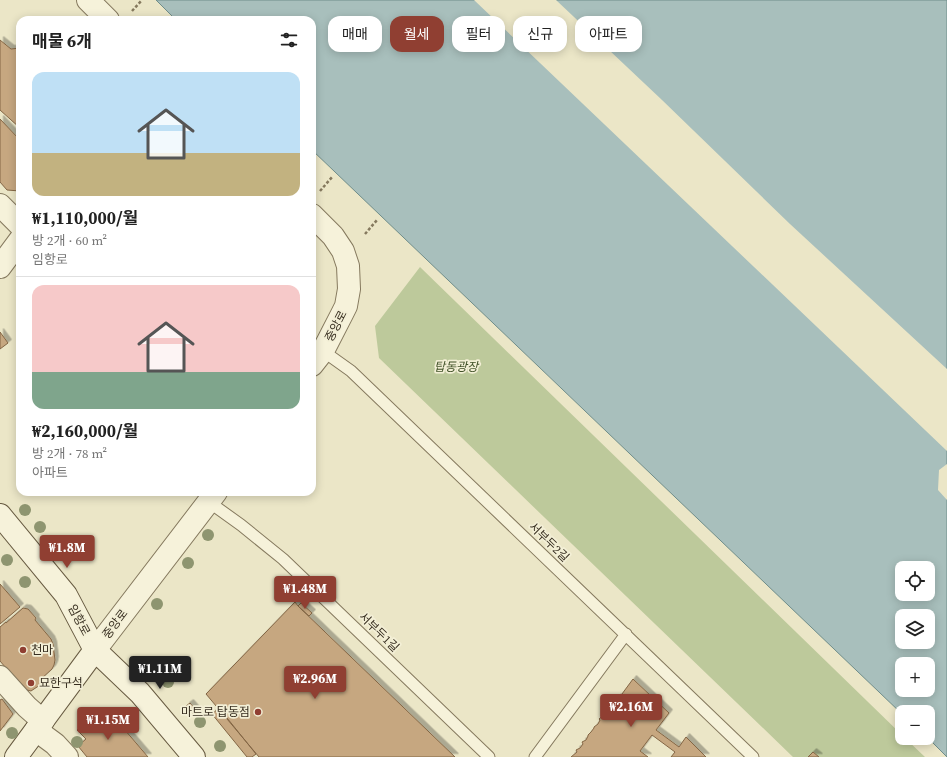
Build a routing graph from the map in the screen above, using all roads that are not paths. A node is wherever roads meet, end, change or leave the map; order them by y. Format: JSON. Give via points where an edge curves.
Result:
{"nodes":[{"id":1,"x":88,"y":0,"type":"edge"},
{"id":2,"x":104,"y":16,"type":"edge"},
{"id":3,"x":0,"y":205,"type":"edge"},
{"id":4,"x":316,"y":219,"type":"edge"},
{"id":5,"x":16,"y":221,"type":"edge"},
{"id":6,"x":16,"y":245,"type":"edge"},
{"id":7,"x":0,"y":267,"type":"edge"},
{"id":8,"x":318,"y":358,"type":"edge"},
{"id":9,"x":212,"y":497,"type":"edge"},
{"id":10,"x":0,"y":515,"type":"edge"},
{"id":11,"x":626,"y":634,"type":"junction"},
{"id":12,"x":95,"y":650,"type":"junction"},
{"id":13,"x":0,"y":677,"type":"edge"},
{"id":14,"x":40,"y":725,"type":"junction"},
{"id":15,"x":16,"y":757,"type":"edge"},
{"id":16,"x":67,"y":757,"type":"edge"},
{"id":17,"x":194,"y":757,"type":"edge"},
{"id":18,"x":489,"y":757,"type":"edge"},
{"id":19,"x":535,"y":757,"type":"edge"},
{"id":20,"x":753,"y":757,"type":"edge"}],
"edges":[{"from":1,"to":2,"type":"street"},
{"from":3,"to":5,"type":"street"},
{"from":4,"to":8,"type":"street","name":"중앙로","via":[[333,236],[343,251],[348,266],[349,289],[346,306]]},
{"from":6,"to":7,"type":"street"},
{"from":8,"to":11,"type":"lane","name":"서부두2길","via":[[351,371]]},
{"from":9,"to":12,"type":"street","name":"중앙로"},
{"from":9,"to":18,"type":"lane","name":"서부두1길","via":[[241,525],[283,559]]},
{"from":10,"to":12,"type":"street","name":"임항로","via":[[66,595]]},
{"from":11,"to":19,"type":"lane"},
{"from":11,"to":20,"type":"lane","name":"서부두2길"},
{"from":12,"to":14,"type":"street","name":"중앙로"},
{"from":12,"to":17,"type":"street","name":"임항로","via":[[140,693]]},
{"from":13,"to":14,"type":"street"},
{"from":14,"to":15,"type":"street","name":"중앙로"},
{"from":14,"to":16,"type":"street"}]}
